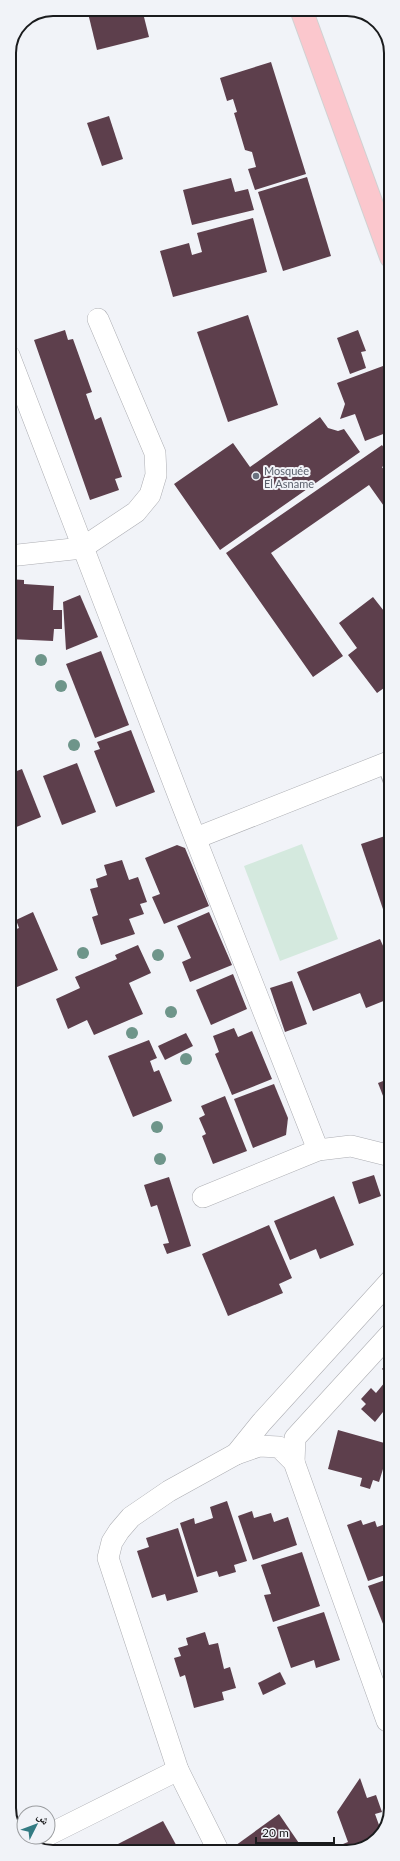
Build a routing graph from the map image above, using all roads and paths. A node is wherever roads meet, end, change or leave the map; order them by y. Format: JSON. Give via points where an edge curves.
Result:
{"nodes":[{"id":1,"x":304,"y":16,"type":"edge"},
{"id":2,"x":384,"y":238,"type":"edge"},
{"id":3,"x":98,"y":319,"type":"dead end"},
{"id":4,"x":16,"y":373,"type":"edge"},
{"id":5,"x":82,"y":548,"type":"junction"},
{"id":6,"x":16,"y":555,"type":"edge"},
{"id":7,"x":384,"y":764,"type":"edge"},
{"id":8,"x":196,"y":838,"type":"junction"},
{"id":9,"x":318,"y":1150,"type":"junction"},
{"id":10,"x":384,"y":1151,"type":"edge"},
{"id":11,"x":203,"y":1197,"type":"dead end"},
{"id":12,"x":384,"y":1288,"type":"edge"},
{"id":13,"x":384,"y":1341,"type":"edge"},
{"id":14,"x":236,"y":1454,"type":"junction"},
{"id":15,"x":294,"y":1462,"type":"junction"},
{"id":16,"x":384,"y":1713,"type":"edge"},
{"id":17,"x":178,"y":1770,"type":"junction"},
{"id":18,"x":56,"y":1831,"type":"edge"},
{"id":19,"x":216,"y":1845,"type":"edge"}],
"edges":[{"from":1,"to":2,"type":"main road"},
{"from":3,"to":5,"type":"street","via":[[155,453],[156,475],[150,495],[136,512]]},
{"from":4,"to":5,"type":"street"},
{"from":5,"to":6,"type":"street"},
{"from":5,"to":8,"type":"street"},
{"from":7,"to":8,"type":"street"},
{"from":8,"to":9,"type":"street"},
{"from":9,"to":10,"type":"street","via":[[351,1146]]},
{"from":9,"to":11,"type":"street"},
{"from":12,"to":14,"type":"street"},
{"from":13,"to":15,"type":"street","via":[[296,1438]]},
{"from":14,"to":15,"type":"street","via":[[259,1446],[279,1447]]},
{"from":14,"to":17,"type":"street","via":[[169,1491],[131,1517],[112,1542],[108,1558]]},
{"from":15,"to":16,"type":"street"},
{"from":17,"to":18,"type":"street"},
{"from":17,"to":19,"type":"street"}]}
